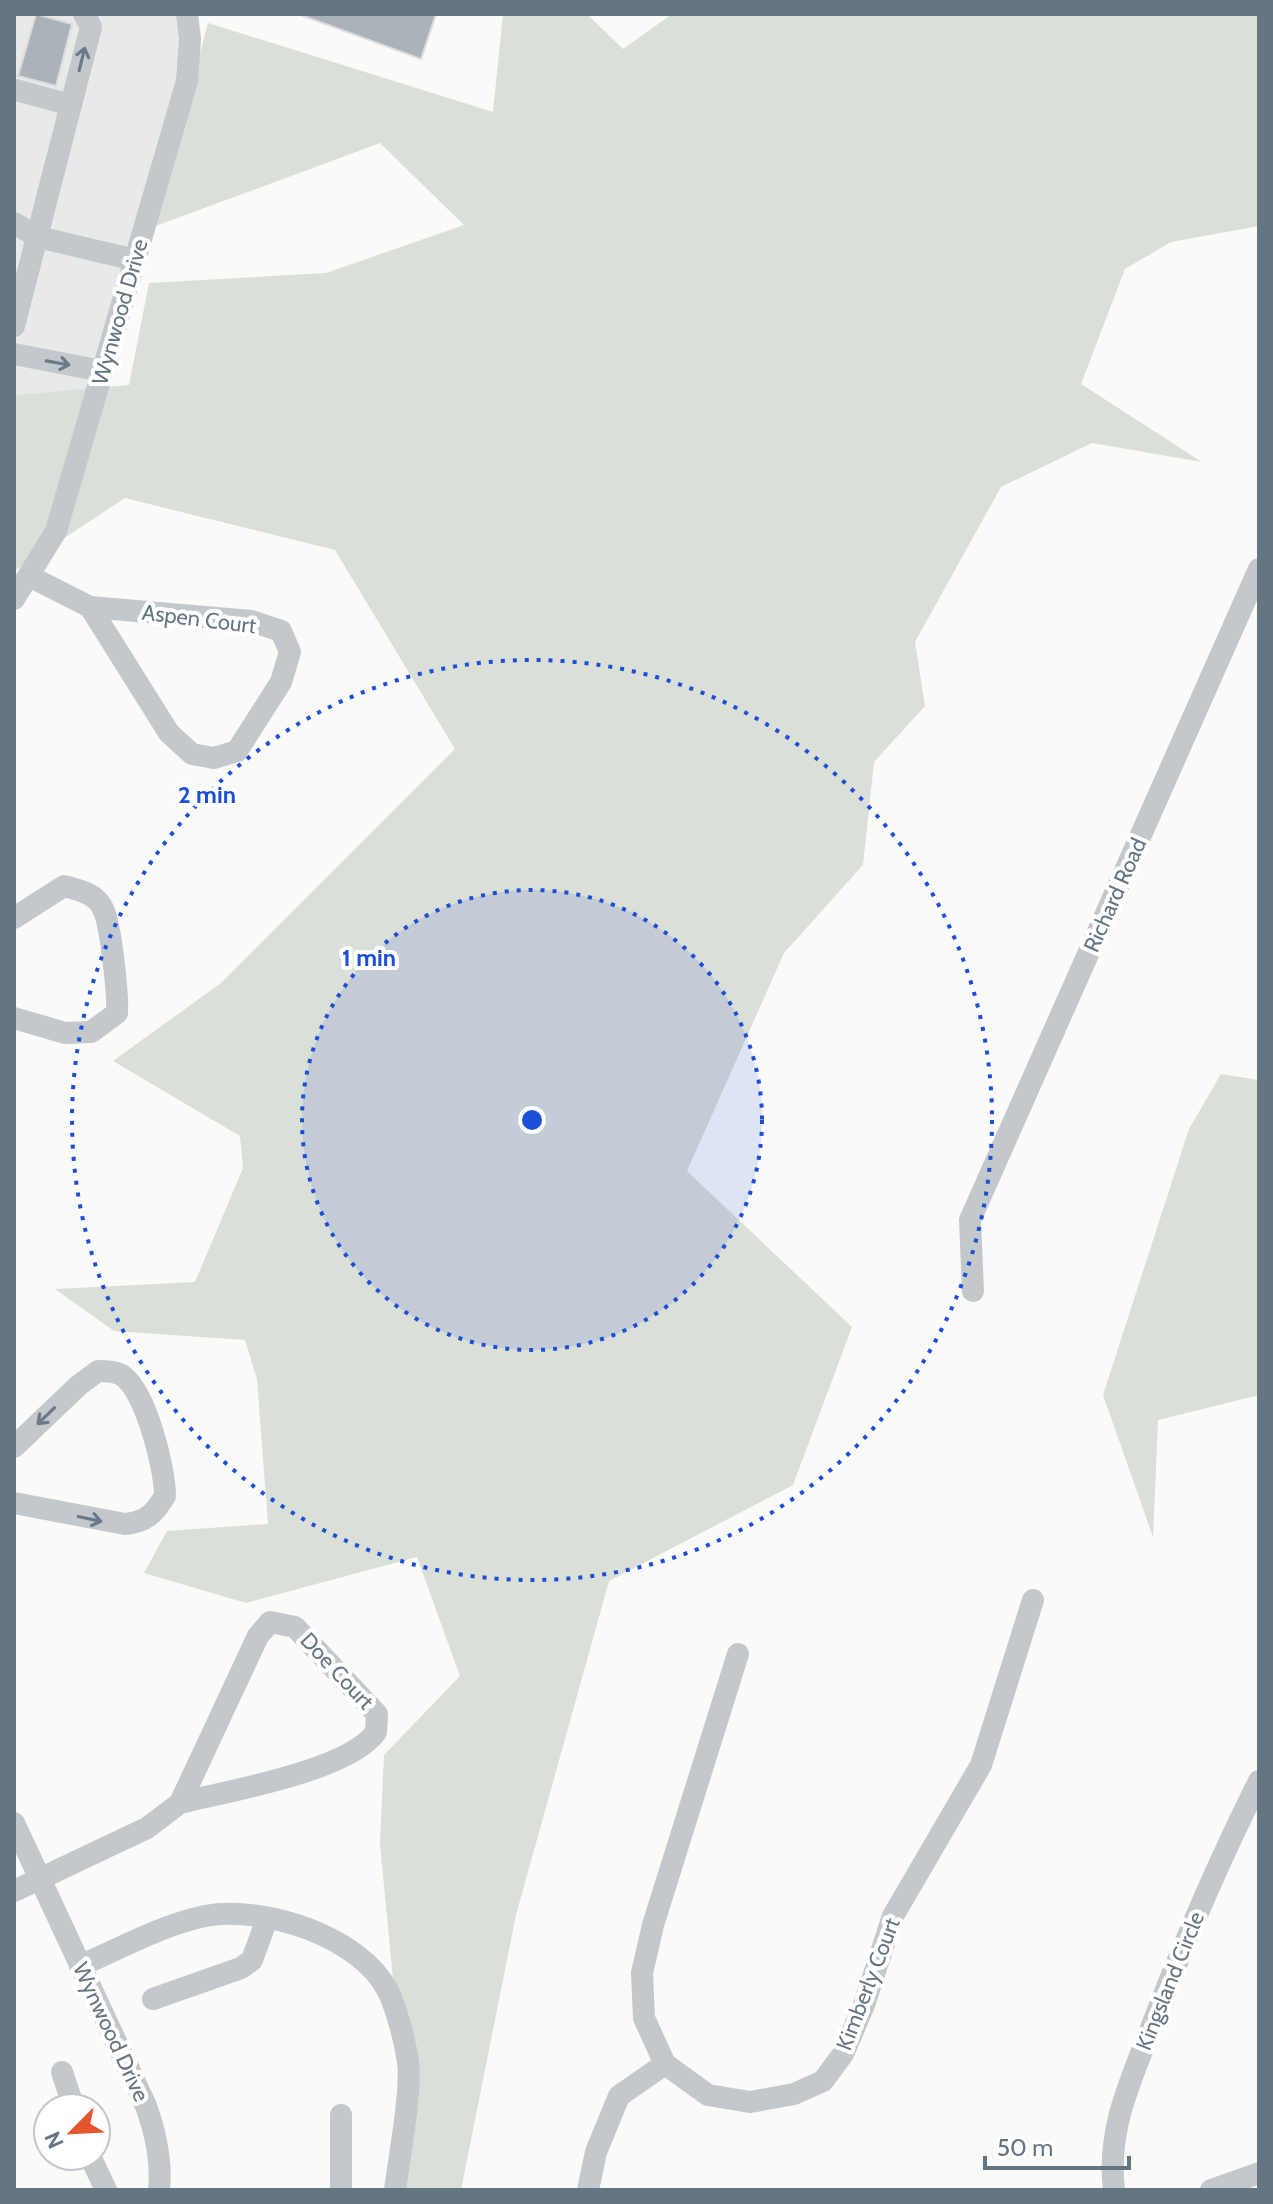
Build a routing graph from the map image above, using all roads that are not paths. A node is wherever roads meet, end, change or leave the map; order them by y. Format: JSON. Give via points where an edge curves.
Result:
{"nodes":[{"id":1,"x":84,"y":14,"type":"edge"},
{"id":2,"x":187,"y":14,"type":"edge"},
{"id":3,"x":16,"y":90,"type":"dead end"},
{"id":4,"x":71,"y":105,"type":"junction"},
{"id":5,"x":14,"y":223,"type":"edge"},
{"id":6,"x":38,"y":237,"type":"junction"},
{"id":7,"x":135,"y":260,"type":"junction"},
{"id":8,"x":14,"y":326,"type":"edge"},
{"id":9,"x":14,"y":354,"type":"edge"},
{"id":10,"x":102,"y":371,"type":"junction"},
{"id":11,"x":1259,"y":569,"type":"edge"},
{"id":12,"x":29,"y":576,"type":"junction"},
{"id":13,"x":14,"y":599,"type":"edge"},
{"id":14,"x":90,"y":607,"type":"junction"},
{"id":15,"x":14,"y":918,"type":"edge"},
{"id":16,"x":14,"y":1018,"type":"edge"},
{"id":17,"x":973,"y":1291,"type":"dead end"},
{"id":18,"x":14,"y":1447,"type":"edge"},
{"id":19,"x":14,"y":1503,"type":"edge"},
{"id":20,"x":1033,"y":1600,"type":"dead end"},
{"id":21,"x":738,"y":1654,"type":"dead end"},
{"id":22,"x":1259,"y":1781,"type":"edge"},
{"id":23,"x":180,"y":1803,"type":"junction"},
{"id":24,"x":14,"y":1823,"type":"edge"},
{"id":25,"x":40,"y":1879,"type":"junction"},
{"id":26,"x":14,"y":1891,"type":"edge"},
{"id":27,"x":267,"y":1919,"type":"junction"},
{"id":28,"x":80,"y":1966,"type":"junction"},
{"id":29,"x":153,"y":1999,"type":"dead end"},
{"id":30,"x":665,"y":2064,"type":"junction"},
{"id":31,"x":62,"y":2072,"type":"dead end"},
{"id":32,"x":69,"y":2092,"type":"edge"},
{"id":33,"x":341,"y":2115,"type":"dead end"},
{"id":34,"x":1259,"y":2173,"type":"edge"},
{"id":35,"x":159,"y":2190,"type":"edge"},
{"id":36,"x":341,"y":2190,"type":"edge"},
{"id":37,"x":395,"y":2190,"type":"edge"},
{"id":38,"x":588,"y":2190,"type":"edge"},
{"id":39,"x":1114,"y":2190,"type":"edge"},
{"id":40,"x":1211,"y":2190,"type":"edge"}],
"edges":[{"from":4,"to":1,"type":"street","one_way":true,"via":[[91,27]]},
{"from":2,"to":7,"type":"street","name":"Wynwood Drive","via":[[187,81]]},
{"from":3,"to":4,"type":"street"},
{"from":4,"to":6,"type":"street"},
{"from":5,"to":6,"type":"street"},
{"from":6,"to":7,"type":"street"},
{"from":6,"to":8,"type":"street"},
{"from":7,"to":10,"type":"street","name":"Wynwood Drive"},
{"from":9,"to":10,"type":"street","one_way":true},
{"from":10,"to":12,"type":"street","name":"Wynwood Drive","via":[[56,531]]},
{"from":11,"to":17,"type":"street","name":"Richard Road","via":[[970,1220]]},
{"from":12,"to":13,"type":"street","name":"Wynwood Drive"},
{"from":12,"to":14,"type":"street","name":"Aspen Court"},
{"from":14,"to":14,"type":"street","name":"Aspen Court","via":[[169,733],[192,754],[214,758],[237,751],[281,682],[290,652],[281,631],[251,621]]},
{"from":15,"to":16,"type":"street","via":[[64,886],[92,895],[103,908],[118,997],[117,1013],[91,1032],[65,1033]]},
{"from":19,"to":18,"type":"street","one_way":true,"via":[[125,1524],[143,1522],[165,1496],[156,1446],[133,1387],[121,1374],[98,1371]]},
{"from":20,"to":30,"type":"street","name":"Kimberly Court","via":[[981,1765],[893,1916],[864,2005],[843,2054],[823,2081],[794,2094],[750,2102],[708,2095]]},
{"from":21,"to":30,"type":"street","name":"Kimberly Court","via":[[642,1973],[644,2018]]},
{"from":22,"to":39,"type":"street","name":"Kingsland Circle","via":[[1183,1946],[1119,2107],[1110,2157]]},
{"from":23,"to":23,"type":"street","name":"Doe Court","via":[[323,1767],[371,1739],[379,1723],[377,1714],[295,1627],[270,1622],[258,1636]]},
{"from":23,"to":25,"type":"street","name":"Doe Court","via":[[147,1828]]},
{"from":24,"to":25,"type":"street","name":"Wynwood Drive"},
{"from":25,"to":26,"type":"street"},
{"from":25,"to":28,"type":"street","name":"Wynwood Drive"},
{"from":27,"to":28,"type":"street","via":[[234,1913],[184,1922]]},
{"from":27,"to":29,"type":"street","via":[[252,1960],[241,1968]]},
{"from":27,"to":37,"type":"street","via":[[295,1922],[327,1936],[359,1958],[388,1990],[408,2064]]},
{"from":28,"to":35,"type":"street","name":"Wynwood Drive","via":[[155,2130]]},
{"from":30,"to":38,"type":"street","via":[[619,2096],[596,2152]]},
{"from":31,"to":32,"type":"street"},
{"from":33,"to":36,"type":"street"},
{"from":34,"to":40,"type":"street"}]}
